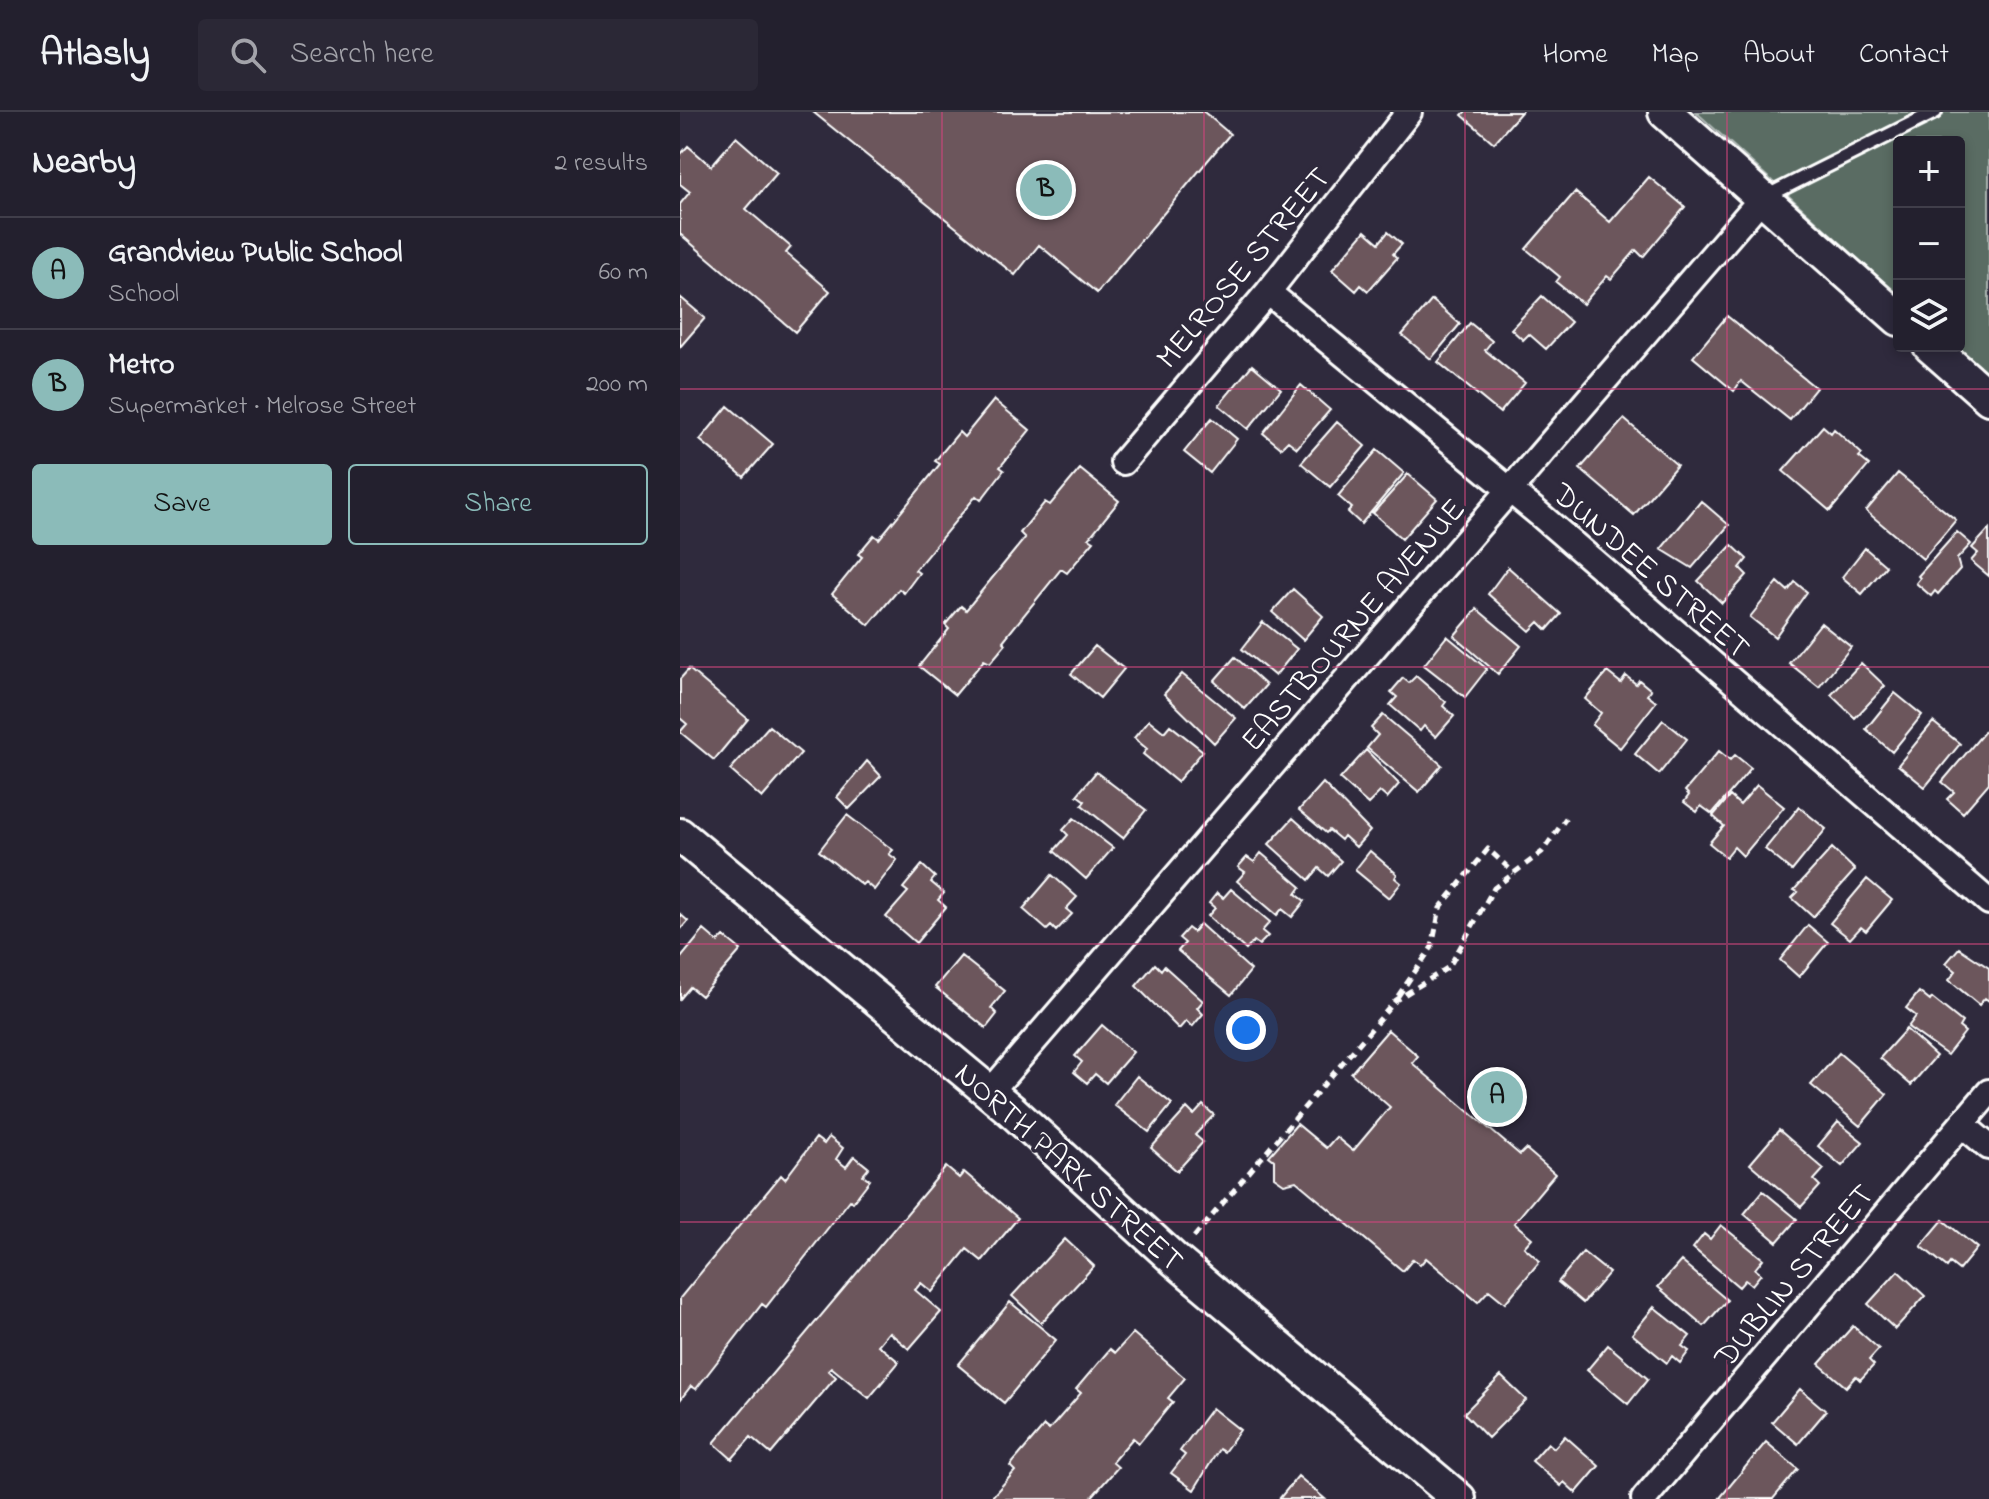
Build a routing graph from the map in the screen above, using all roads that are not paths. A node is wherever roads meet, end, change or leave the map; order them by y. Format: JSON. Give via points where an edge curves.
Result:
{"nodes":[{"id":1,"x":1409,"y":112,"type":"edge"},
{"id":2,"x":1665,"y":112,"type":"edge"},
{"id":3,"x":1935,"y":112,"type":"edge"},
{"id":4,"x":1762,"y":198,"type":"junction"},
{"id":5,"x":1268,"y":292,"type":"junction"},
{"id":6,"x":1893,"y":314,"type":"edge"},
{"id":7,"x":1937,"y":352,"type":"edge"},
{"id":8,"x":1989,"y":398,"type":"edge"},
{"id":9,"x":1123,"y":462,"type":"dead end"},
{"id":10,"x":1509,"y":491,"type":"junction"},
{"id":11,"x":680,"y":835,"type":"edge"},
{"id":12,"x":1989,"y":902,"type":"edge"},
{"id":13,"x":990,"y":1092,"type":"junction"},
{"id":14,"x":1989,"y":1092,"type":"edge"},
{"id":15,"x":1963,"y":1125,"type":"junction"},
{"id":16,"x":1989,"y":1147,"type":"edge"},
{"id":17,"x":1459,"y":1499,"type":"edge"},
{"id":18,"x":1644,"y":1499,"type":"edge"}],
"edges":[{"from":1,"to":5,"type":"street","name":"MELROSE STREET"},
{"from":2,"to":4,"type":"street"},
{"from":3,"to":4,"type":"lane"},
{"from":4,"to":6,"type":"street"},
{"from":4,"to":10,"type":"street","name":"EASTBOURNE AVENUE"},
{"from":5,"to":9,"type":"street","name":"MELROSE STREET"},
{"from":5,"to":10,"type":"street","name":"DUNDEE STREET"},
{"from":7,"to":8,"type":"street"},
{"from":10,"to":12,"type":"street","name":"DUNDEE STREET"},
{"from":10,"to":13,"type":"street","name":"EASTBOURNE AVENUE"},
{"from":11,"to":13,"type":"street","name":"NORTH PARK STREET"},
{"from":13,"to":17,"type":"street","name":"NORTH PARK STREET","via":[[1175,1260]]},
{"from":14,"to":15,"type":"street","name":"DUBLIN STREET"},
{"from":15,"to":16,"type":"street"},
{"from":15,"to":18,"type":"street","name":"DUBLIN STREET"}]}
